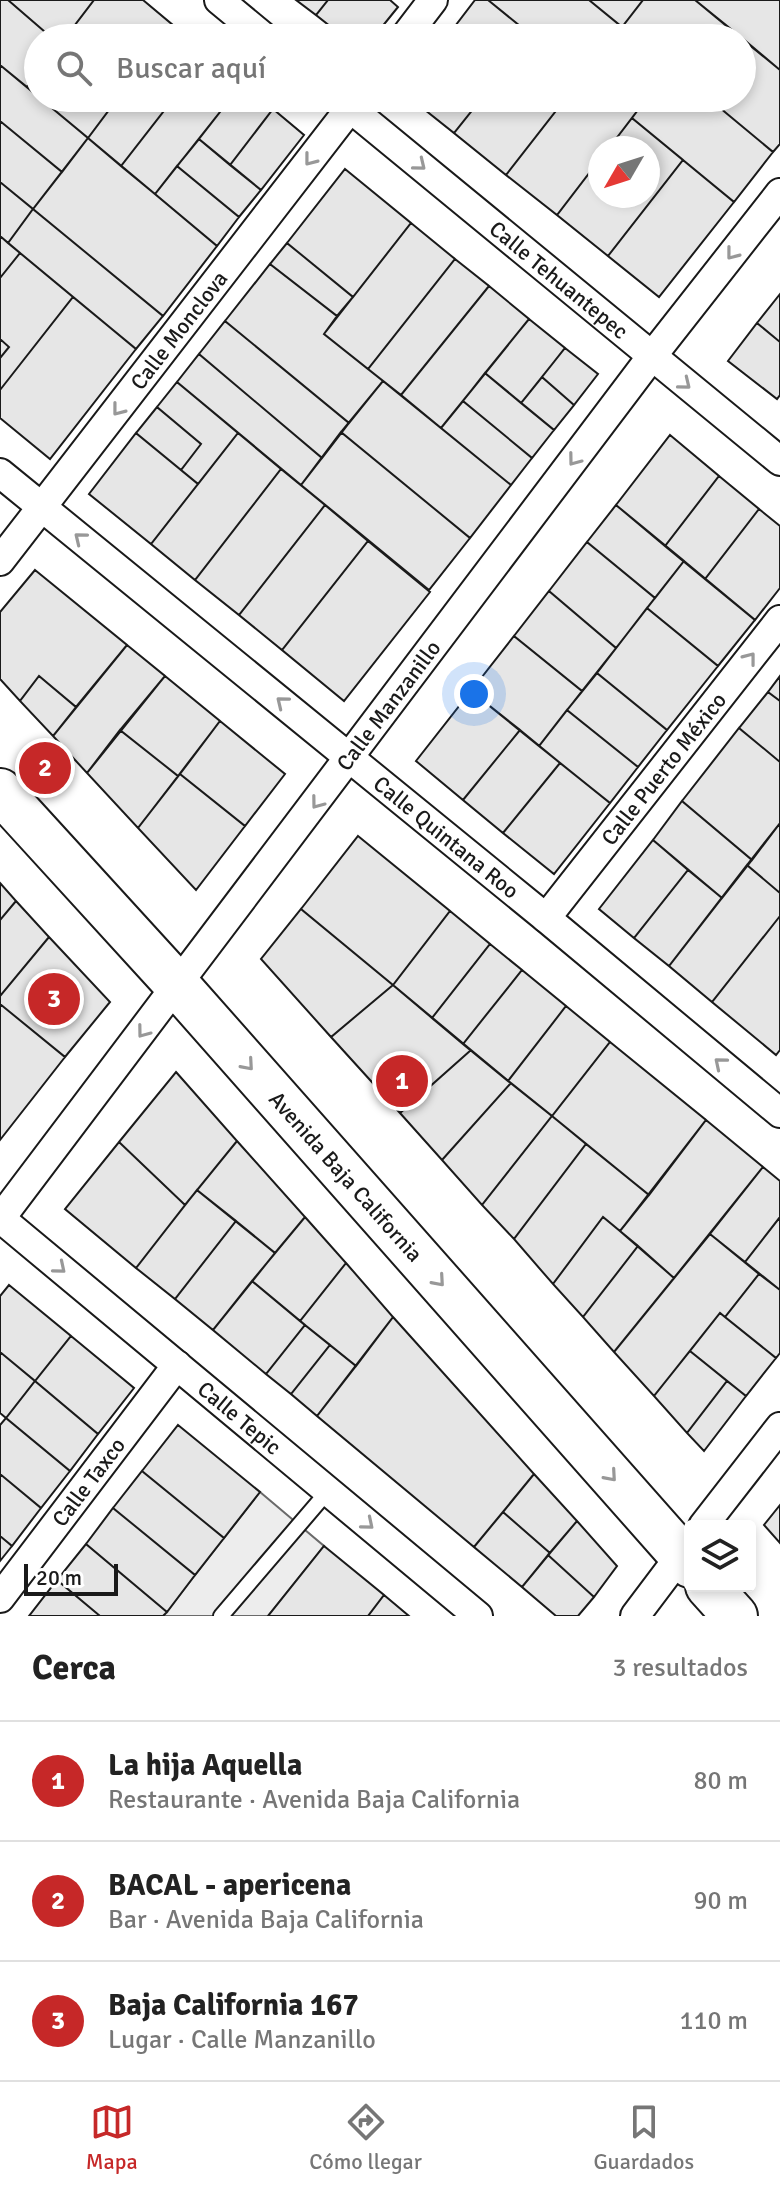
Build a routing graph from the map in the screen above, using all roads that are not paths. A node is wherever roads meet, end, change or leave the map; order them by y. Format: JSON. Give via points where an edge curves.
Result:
{"nodes":[{"id":1,"x":219,"y":0,"type":"edge"},
{"id":2,"x":433,"y":0,"type":"edge"},
{"id":3,"x":248,"y":24,"type":"edge"},
{"id":4,"x":415,"y":24,"type":"edge"},
{"id":5,"x":341,"y":112,"type":"edge"},
{"id":6,"x":362,"y":112,"type":"edge"},
{"id":7,"x":780,"y":193,"type":"edge"},
{"id":8,"x":652,"y":356,"type":"junction"},
{"id":9,"x":780,"y":461,"type":"edge"},
{"id":10,"x":0,"y":473,"type":"edge"},
{"id":11,"x":43,"y":507,"type":"junction"},
{"id":12,"x":0,"y":561,"type":"edge"},
{"id":13,"x":780,"y":620,"type":"edge"},
{"id":14,"x":351,"y":758,"type":"junction"},
{"id":15,"x":0,"y":791,"type":"edge"},
{"id":16,"x":546,"y":918,"type":"junction"},
{"id":17,"x":178,"y":986,"type":"junction"},
{"id":18,"x":780,"y":1113,"type":"edge"},
{"id":19,"x":0,"y":1219,"type":"edge"},
{"id":20,"x":177,"y":1365,"type":"junction"},
{"id":21,"x":780,"y":1427,"type":"edge"},
{"id":22,"x":328,"y":1491,"type":"junction"},
{"id":23,"x":718,"y":1520,"type":"edge"},
{"id":24,"x":684,"y":1544,"type":"edge"},
{"id":25,"x":684,"y":1565,"type":"edge"},
{"id":26,"x":719,"y":1592,"type":"edge"},
{"id":27,"x":0,"y":1598,"type":"edge"},
{"id":28,"x":221,"y":1616,"type":"edge"},
{"id":29,"x":478,"y":1616,"type":"edge"},
{"id":30,"x":635,"y":1616,"type":"edge"},
{"id":31,"x":735,"y":1616,"type":"edge"}],
"edges":[{"from":1,"to":3,"type":"street"},
{"from":2,"to":4,"type":"street"},
{"from":5,"to":11,"type":"street","name":"Calle Monclova","one_way":true},
{"from":6,"to":8,"type":"street","name":"Calle Tehuantepec","one_way":true},
{"from":7,"to":8,"type":"street","name":"Calle Manzanillo","one_way":true},
{"from":8,"to":9,"type":"street","name":"Calle Tehuantepec","one_way":true},
{"from":8,"to":14,"type":"street","name":"Calle Manzanillo","one_way":true},
{"from":10,"to":11,"type":"street","name":"Calle Quintana Roo"},
{"from":11,"to":12,"type":"street","name":"Calle Monclova"},
{"from":14,"to":11,"type":"street","name":"Calle Quintana Roo","one_way":true},
{"from":16,"to":13,"type":"street","name":"Calle Puerto México","one_way":true},
{"from":14,"to":16,"type":"street","name":"Calle Quintana Roo"},
{"from":14,"to":17,"type":"street","name":"Calle Manzanillo","one_way":true},
{"from":15,"to":17,"type":"main road","name":"Avenida Baja California"},
{"from":18,"to":16,"type":"street","name":"Calle Quintana Roo","one_way":true},
{"from":17,"to":19,"type":"street","name":"Calle Manzanillo","one_way":true},
{"from":17,"to":24,"type":"main road","name":"Avenida Baja California","one_way":true},
{"from":19,"to":20,"type":"street","name":"Calle Tepic","one_way":true},
{"from":20,"to":22,"type":"street","name":"Calle Tepic"},
{"from":20,"to":27,"type":"street","name":"Calle Taxco"},
{"from":21,"to":23,"type":"street"},
{"from":22,"to":28,"type":"lane"},
{"from":22,"to":29,"type":"street","name":"Calle Tepic","one_way":true},
{"from":25,"to":30,"type":"street"},
{"from":26,"to":31,"type":"main road","name":"Avenida Baja California"}]}
